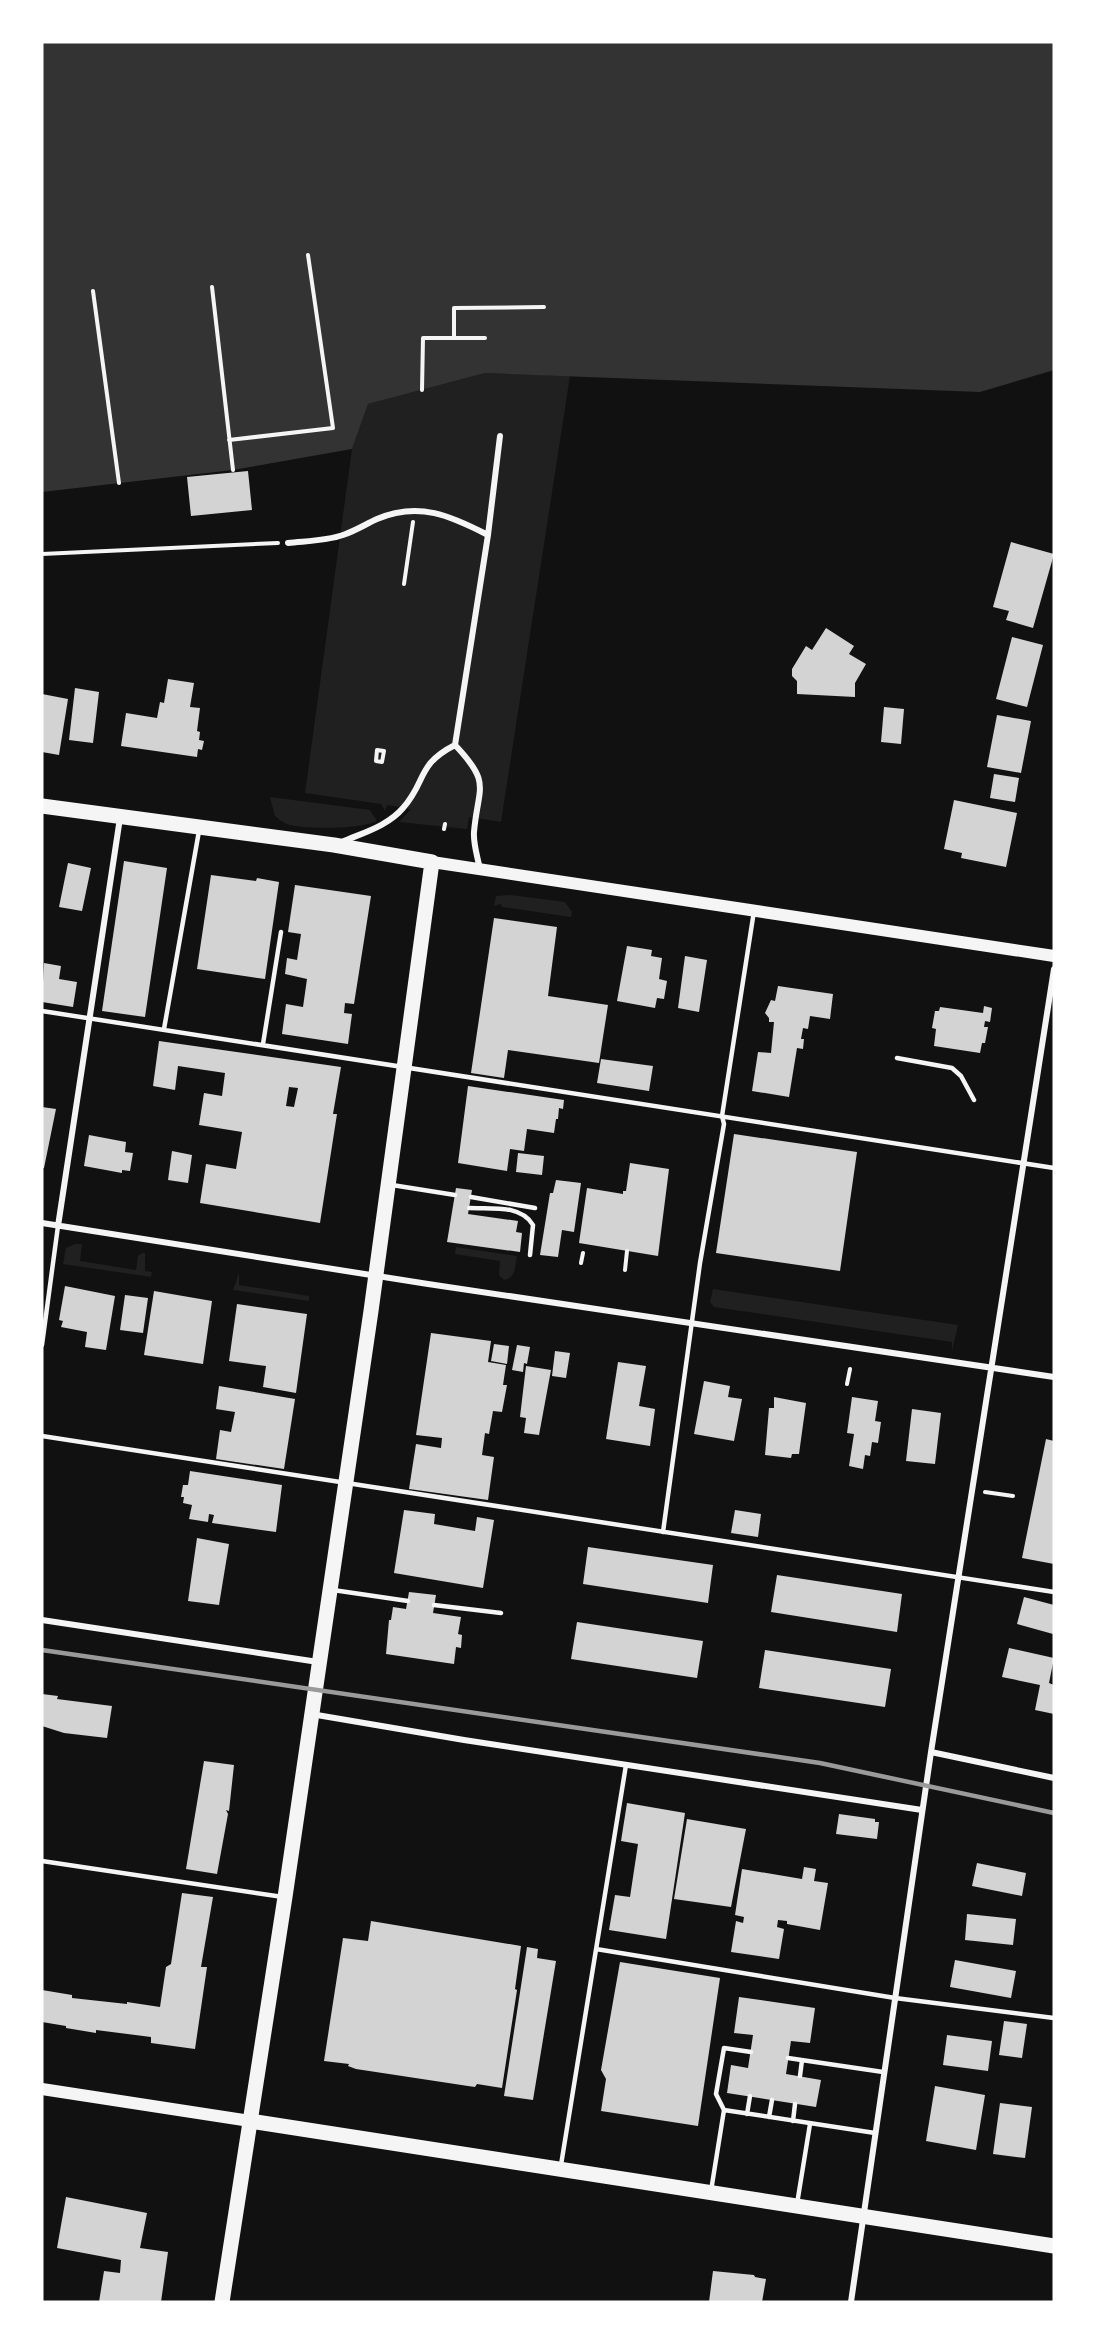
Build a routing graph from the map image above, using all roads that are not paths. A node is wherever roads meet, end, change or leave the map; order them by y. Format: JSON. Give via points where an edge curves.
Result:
{"nodes":[{"id":1,"x":500,"y":436,"type":"dead end"},
{"id":2,"x":488,"y":535,"type":"junction"},
{"id":3,"x":288,"y":543,"type":"road end"},
{"id":4,"x":455,"y":745,"type":"junction"},
{"id":5,"x":42,"y":806,"type":"edge"},
{"id":6,"x":120,"y":818,"type":"junction"},
{"id":7,"x":200,"y":828,"type":"junction"},
{"id":8,"x":334,"y":845,"type":"junction"},
{"id":9,"x":432,"y":862,"type":"junction"},
{"id":10,"x":480,"y":870,"type":"junction"},
{"id":11,"x":754,"y":911,"type":"junction"},
{"id":12,"x":280,"y":932,"type":"dead end"},
{"id":13,"x":1054,"y":956,"type":"edge"},
{"id":14,"x":1054,"y":969,"type":"edge"},
{"id":15,"x":42,"y":1011,"type":"edge"},
{"id":16,"x":90,"y":1018,"type":"junction"},
{"id":17,"x":164,"y":1029,"type":"junction"},
{"id":18,"x":263,"y":1044,"type":"junction"},
{"id":19,"x":897,"y":1058,"type":"dead end"},
{"id":20,"x":405,"y":1066,"type":"junction"},
{"id":21,"x":974,"y":1100,"type":"dead end"},
{"id":22,"x":722,"y":1116,"type":"junction"},
{"id":23,"x":1023,"y":1163,"type":"junction"},
{"id":24,"x":1054,"y":1168,"type":"edge"},
{"id":25,"x":388,"y":1184,"type":"junction"},
{"id":26,"x":455,"y":1195,"type":"dead end"},
{"id":27,"x":471,"y":1197,"type":"dead end"},
{"id":28,"x":469,"y":1208,"type":"dead end"},
{"id":29,"x":535,"y":1208,"type":"dead end"},
{"id":30,"x":42,"y":1223,"type":"edge"},
{"id":31,"x":58,"y":1226,"type":"junction"},
{"id":32,"x":530,"y":1255,"type":"dead end"},
{"id":33,"x":376,"y":1276,"type":"junction"},
{"id":34,"x":692,"y":1323,"type":"junction"},
{"id":35,"x":42,"y":1345,"type":"edge"},
{"id":36,"x":991,"y":1368,"type":"junction"},
{"id":37,"x":1054,"y":1377,"type":"edge"},
{"id":38,"x":42,"y":1436,"type":"edge"},
{"id":39,"x":345,"y":1483,"type":"junction"},
{"id":40,"x":663,"y":1532,"type":"junction"},
{"id":41,"x":958,"y":1578,"type":"junction"},
{"id":42,"x":329,"y":1590,"type":"junction"},
{"id":43,"x":1054,"y":1592,"type":"edge"},
{"id":44,"x":408,"y":1601,"type":"dead end"},
{"id":45,"x":434,"y":1605,"type":"dead end"},
{"id":46,"x":501,"y":1613,"type":"dead end"},
{"id":47,"x":42,"y":1620,"type":"edge"},
{"id":48,"x":318,"y":1663,"type":"junction"},
{"id":49,"x":311,"y":1713,"type":"junction"},
{"id":50,"x":931,"y":1752,"type":"junction"},
{"id":51,"x":626,"y":1765,"type":"junction"},
{"id":52,"x":1054,"y":1778,"type":"edge"},
{"id":53,"x":922,"y":1810,"type":"junction"},
{"id":54,"x":42,"y":1861,"type":"edge"},
{"id":55,"x":285,"y":1897,"type":"junction"},
{"id":56,"x":596,"y":1949,"type":"junction"},
{"id":57,"x":895,"y":1998,"type":"junction"},
{"id":58,"x":1054,"y":2018,"type":"edge"},
{"id":59,"x":751,"y":2052,"type":"dead end"},
{"id":60,"x":788,"y":2058,"type":"dead end"},
{"id":61,"x":802,"y":2060,"type":"junction"},
{"id":62,"x":884,"y":2072,"type":"junction"},
{"id":63,"x":800,"y":2076,"type":"dead end"},
{"id":64,"x":42,"y":2089,"type":"edge"},
{"id":65,"x":750,"y":2096,"type":"dead end"},
{"id":66,"x":772,"y":2100,"type":"dead end"},
{"id":67,"x":795,"y":2104,"type":"dead end"},
{"id":68,"x":724,"y":2110,"type":"junction"},
{"id":69,"x":747,"y":2114,"type":"junction"},
{"id":70,"x":769,"y":2117,"type":"junction"},
{"id":71,"x":250,"y":2121,"type":"junction"},
{"id":72,"x":793,"y":2121,"type":"junction"},
{"id":73,"x":810,"y":2124,"type":"junction"},
{"id":74,"x":874,"y":2133,"type":"junction"},
{"id":75,"x":560,"y":2168,"type":"junction"},
{"id":76,"x":711,"y":2191,"type":"junction"},
{"id":77,"x":796,"y":2204,"type":"junction"},
{"id":78,"x":863,"y":2215,"type":"junction"},
{"id":79,"x":1054,"y":2246,"type":"edge"},
{"id":80,"x":222,"y":2302,"type":"edge"},
{"id":81,"x":850,"y":2302,"type":"edge"}],
"edges":[{"from":1,"to":2,"type":"street"},
{"from":2,"to":3,"type":"street","via":[[457,519],[424,511],[394,514],[336,537]]},
{"from":2,"to":4,"type":"street"},
{"from":4,"to":8,"type":"street","via":[[429,763],[412,795],[394,817]]},
{"from":4,"to":10,"type":"street","via":[[473,763],[481,787],[474,834]]},
{"from":5,"to":6,"type":"main road"},
{"from":6,"to":7,"type":"main road"},
{"from":6,"to":16,"type":"street"},
{"from":7,"to":8,"type":"main road"},
{"from":7,"to":17,"type":"lane"},
{"from":8,"to":9,"type":"main road"},
{"from":9,"to":10,"type":"main road"},
{"from":9,"to":20,"type":"main road"},
{"from":10,"to":11,"type":"main road"},
{"from":11,"to":13,"type":"main road"},
{"from":11,"to":22,"type":"lane"},
{"from":12,"to":18,"type":"lane"},
{"from":14,"to":23,"type":"street"},
{"from":15,"to":16,"type":"lane"},
{"from":16,"to":17,"type":"lane"},
{"from":16,"to":31,"type":"street"},
{"from":17,"to":18,"type":"lane"},
{"from":18,"to":20,"type":"lane"},
{"from":19,"to":21,"type":"lane","via":[[952,1068]]},
{"from":20,"to":22,"type":"lane"},
{"from":20,"to":25,"type":"main road"},
{"from":22,"to":23,"type":"lane"},
{"from":22,"to":34,"type":"lane","via":[[724,1124]]},
{"from":23,"to":24,"type":"lane"},
{"from":23,"to":36,"type":"street"},
{"from":25,"to":26,"type":"lane"},
{"from":25,"to":33,"type":"main road"},
{"from":27,"to":29,"type":"lane"},
{"from":28,"to":32,"type":"lane","via":[[510,1210],[525,1216],[533,1225]]},
{"from":30,"to":31,"type":"street"},
{"from":31,"to":33,"type":"street"},
{"from":31,"to":35,"type":"lane"},
{"from":33,"to":34,"type":"street"},
{"from":33,"to":39,"type":"main road"},
{"from":34,"to":36,"type":"street"},
{"from":34,"to":40,"type":"lane"},
{"from":36,"to":37,"type":"street"},
{"from":36,"to":41,"type":"street"},
{"from":38,"to":39,"type":"lane"},
{"from":39,"to":40,"type":"lane"},
{"from":39,"to":42,"type":"main road"},
{"from":40,"to":41,"type":"lane"},
{"from":41,"to":43,"type":"lane"},
{"from":41,"to":50,"type":"street"},
{"from":42,"to":44,"type":"lane"},
{"from":42,"to":48,"type":"main road"},
{"from":45,"to":46,"type":"lane"},
{"from":47,"to":48,"type":"street"},
{"from":48,"to":49,"type":"main road"},
{"from":49,"to":51,"type":"street"},
{"from":49,"to":55,"type":"main road"},
{"from":50,"to":52,"type":"street"},
{"from":50,"to":53,"type":"street"},
{"from":51,"to":53,"type":"street"},
{"from":51,"to":56,"type":"lane"},
{"from":53,"to":57,"type":"street"},
{"from":54,"to":55,"type":"lane"},
{"from":55,"to":71,"type":"main road"},
{"from":56,"to":57,"type":"lane"},
{"from":56,"to":75,"type":"lane"},
{"from":57,"to":58,"type":"lane"},
{"from":57,"to":62,"type":"street"},
{"from":59,"to":68,"type":"lane","via":[[724,2048],[716,2094]]},
{"from":60,"to":61,"type":"lane"},
{"from":61,"to":62,"type":"lane"},
{"from":61,"to":63,"type":"lane"},
{"from":62,"to":74,"type":"street"},
{"from":64,"to":71,"type":"main road"},
{"from":65,"to":69,"type":"lane"},
{"from":66,"to":70,"type":"lane"},
{"from":67,"to":72,"type":"lane"},
{"from":68,"to":69,"type":"lane"},
{"from":68,"to":76,"type":"lane"},
{"from":69,"to":70,"type":"lane"},
{"from":70,"to":72,"type":"lane"},
{"from":71,"to":75,"type":"main road"},
{"from":71,"to":80,"type":"main road"},
{"from":72,"to":73,"type":"lane"},
{"from":73,"to":74,"type":"lane"},
{"from":73,"to":77,"type":"lane"},
{"from":74,"to":78,"type":"street"},
{"from":75,"to":76,"type":"main road"},
{"from":76,"to":77,"type":"main road"},
{"from":77,"to":78,"type":"main road"},
{"from":78,"to":79,"type":"main road"},
{"from":78,"to":81,"type":"street"}]}
